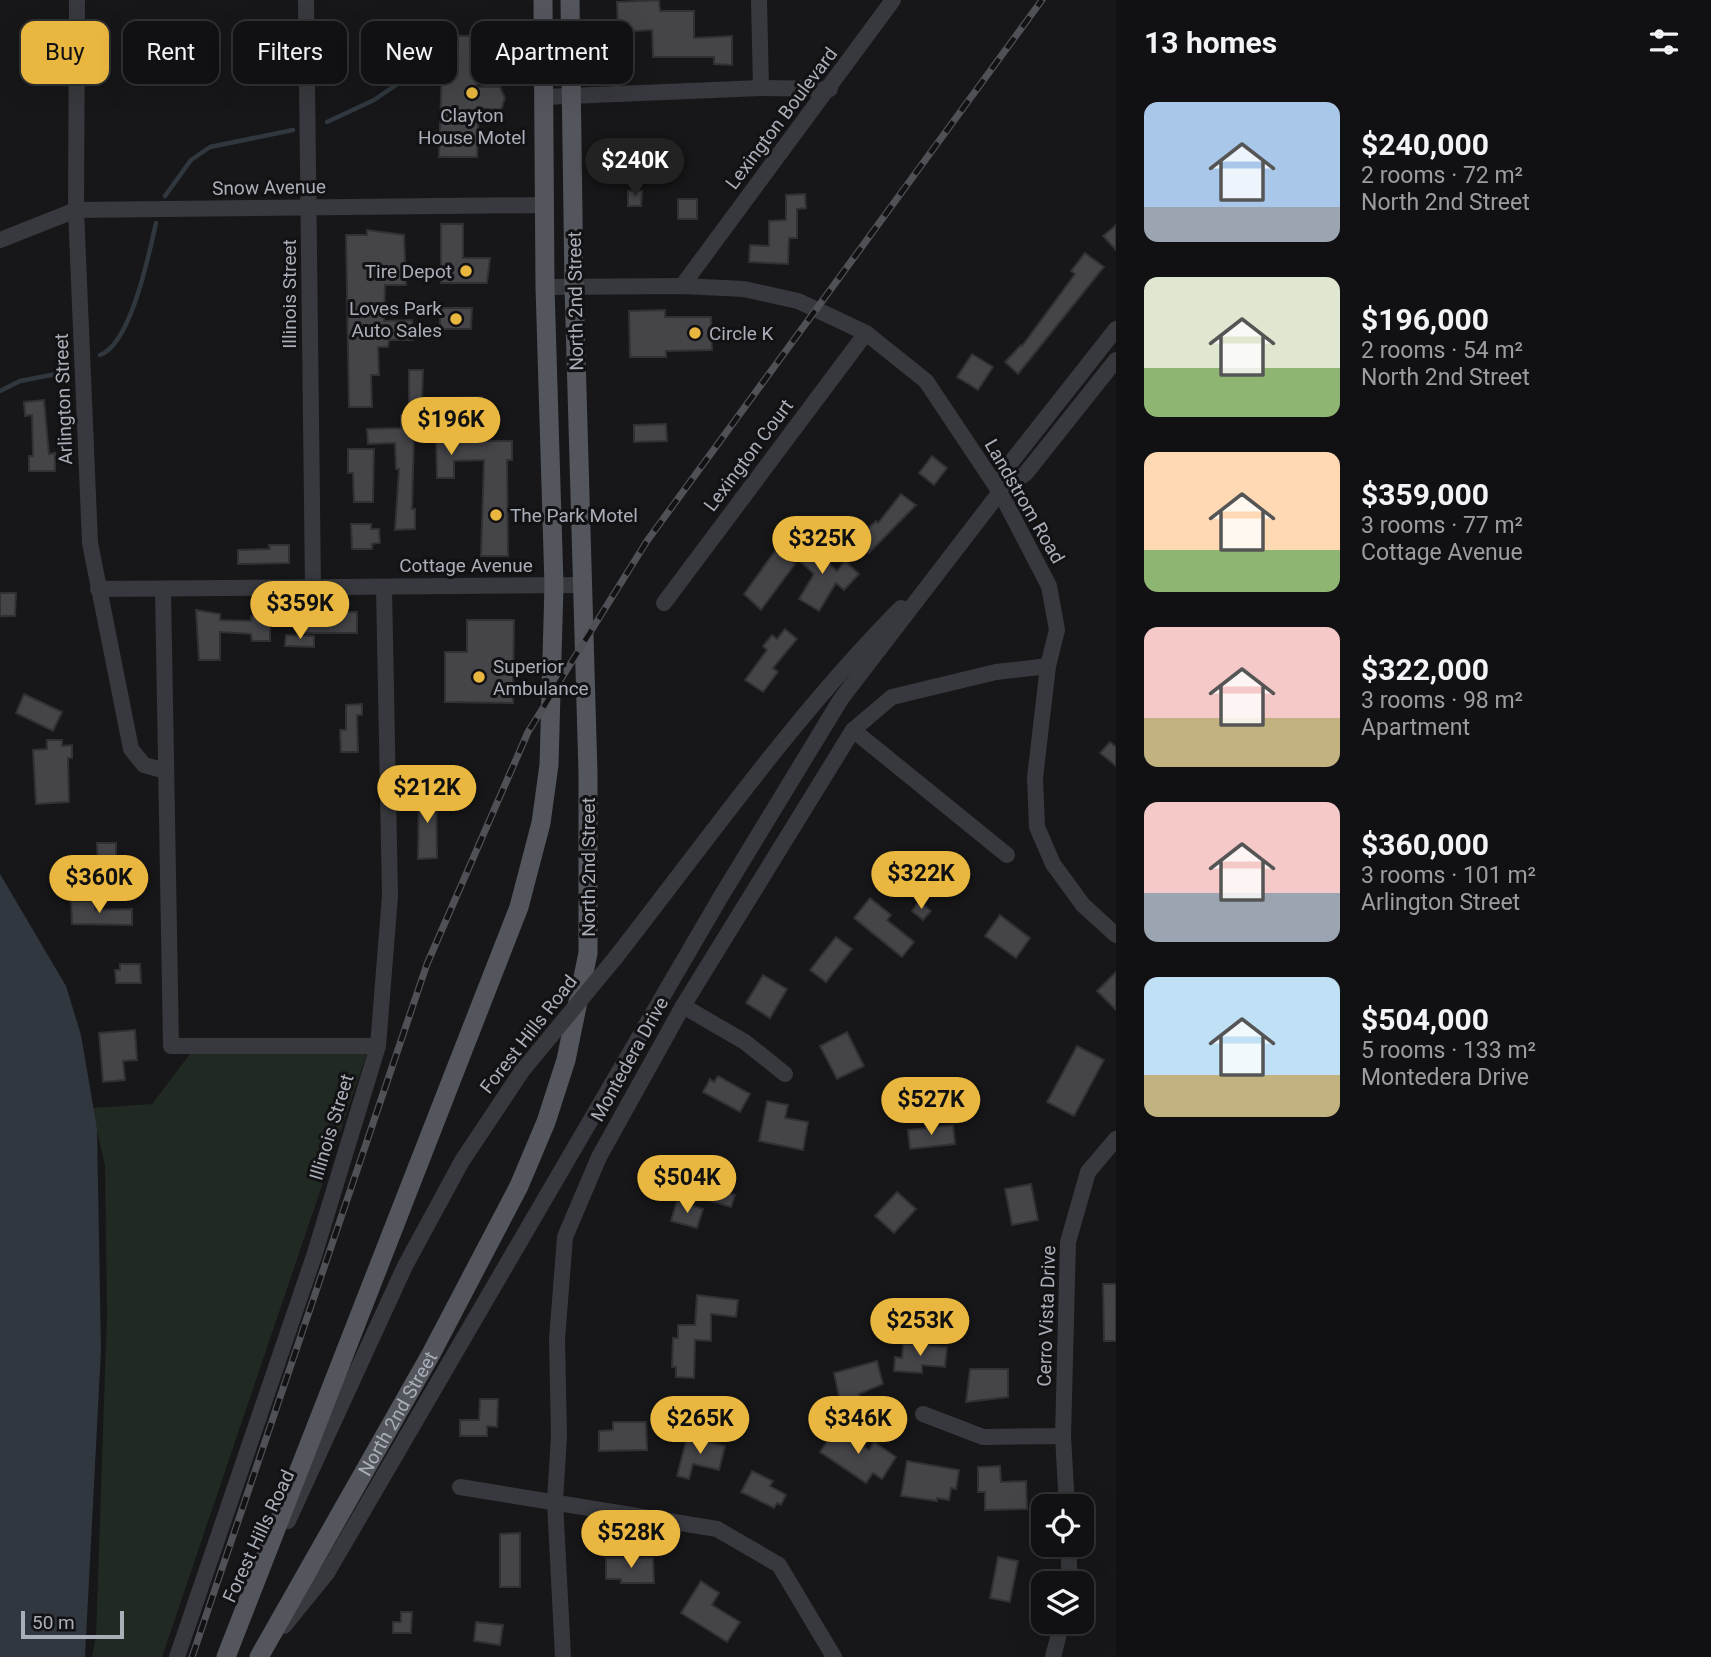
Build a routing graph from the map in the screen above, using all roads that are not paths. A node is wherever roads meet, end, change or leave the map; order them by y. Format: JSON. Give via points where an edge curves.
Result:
{"nodes":[{"id":1,"x":76,"y":0,"type":"edge"},
{"id":2,"x":306,"y":0,"type":"edge"},
{"id":3,"x":543,"y":0,"type":"edge"},
{"id":4,"x":570,"y":0,"type":"edge"},
{"id":5,"x":759,"y":0,"type":"edge"},
{"id":6,"x":893,"y":0,"type":"edge"},
{"id":7,"x":761,"y":88,"type":"junction"},
{"id":8,"x":830,"y":89,"type":"junction"},
{"id":9,"x":571,"y":94,"type":"junction"},
{"id":10,"x":545,"y":97,"type":"junction"},
{"id":11,"x":544,"y":205,"type":"junction"},
{"id":12,"x":309,"y":207,"type":"junction"},
{"id":13,"x":76,"y":211,"type":"junction"},
{"id":14,"x":1,"y":237,"type":"edge"},
{"id":15,"x":574,"y":286,"type":"junction"},
{"id":16,"x":682,"y":286,"type":"junction"},
{"id":17,"x":545,"y":288,"type":"junction"},
{"id":18,"x":1116,"y":329,"type":"edge"},
{"id":19,"x":866,"y":333,"type":"junction"},
{"id":20,"x":1116,"y":360,"type":"edge"},
{"id":21,"x":1000,"y":492,"type":"junction"},
{"id":22,"x":954,"y":554,"type":"junction"},
{"id":23,"x":554,"y":585,"type":"junction"},
{"id":24,"x":583,"y":585,"type":"junction"},
{"id":25,"x":313,"y":587,"type":"junction"},
{"id":26,"x":384,"y":587,"type":"junction"},
{"id":27,"x":98,"y":589,"type":"junction"},
{"id":28,"x":163,"y":589,"type":"junction"},
{"id":29,"x":664,"y":603,"type":"dead end"},
{"id":30,"x":1048,"y":666,"type":"junction"},
{"id":31,"x":853,"y":730,"type":"junction"},
{"id":32,"x":166,"y":771,"type":"junction"},
{"id":33,"x":1007,"y":855,"type":"dead end"},
{"id":34,"x":1116,"y":936,"type":"edge"},
{"id":35,"x":683,"y":1006,"type":"junction"},
{"id":36,"x":377,"y":1046,"type":"junction"},
{"id":37,"x":785,"y":1074,"type":"dead end"},
{"id":38,"x":1116,"y":1139,"type":"edge"},
{"id":39,"x":923,"y":1414,"type":"dead end"},
{"id":40,"x":1063,"y":1436,"type":"junction"},
{"id":41,"x":460,"y":1487,"type":"dead end"},
{"id":42,"x":1065,"y":1494,"type":"edge"},
{"id":43,"x":555,"y":1501,"type":"junction"},
{"id":44,"x":1059,"y":1634,"type":"edge"},
{"id":45,"x":227,"y":1654,"type":"edge"},
{"id":46,"x":177,"y":1657,"type":"edge"},
{"id":47,"x":259,"y":1657,"type":"edge"},
{"id":48,"x":563,"y":1657,"type":"edge"},
{"id":49,"x":834,"y":1657,"type":"edge"},
{"id":50,"x":1053,"y":1657,"type":"edge"}],
"edges":[{"from":1,"to":13,"type":"street","name":"Arlington Street"},
{"from":2,"to":12,"type":"street","name":"Illinois Street"},
{"from":3,"to":10,"type":"main road","name":"North 2nd Street"},
{"from":4,"to":9,"type":"main road","name":"North 2nd Street"},
{"from":5,"to":7,"type":"street"},
{"from":6,"to":8,"type":"street","name":"Lexington Boulevard"},
{"from":7,"to":8,"type":"street"},
{"from":7,"to":9,"type":"street"},
{"from":8,"to":16,"type":"street","name":"Lexington Boulevard"},
{"from":9,"to":10,"type":"street"},
{"from":9,"to":15,"type":"main road","name":"North 2nd Street"},
{"from":10,"to":11,"type":"main road","name":"North 2nd Street"},
{"from":11,"to":12,"type":"street","name":"Snow Avenue"},
{"from":11,"to":17,"type":"main road","name":"North 2nd Street"},
{"from":12,"to":13,"type":"street","name":"Snow Avenue"},
{"from":12,"to":25,"type":"street","name":"Illinois Street"},
{"from":13,"to":14,"type":"street","name":"Snow Avenue"},
{"from":13,"to":27,"type":"street","name":"Arlington Street","via":[[90,543]]},
{"from":15,"to":16,"type":"street"},
{"from":15,"to":17,"type":"street"},
{"from":15,"to":24,"type":"main road","name":"North 2nd Street"},
{"from":16,"to":19,"type":"street","name":"Landstrom Road","via":[[744,289],[798,300]]},
{"from":17,"to":23,"type":"main road","name":"North 2nd Street"},
{"from":18,"to":21,"type":"street","name":"Forest Hills Road","via":[[1005,470]]},
{"from":19,"to":21,"type":"street","name":"Landstrom Road","via":[[926,381]]},
{"from":19,"to":29,"type":"street","name":"Lexington Court"},
{"from":20,"to":21,"type":"street","name":"Forest Hills Road","via":[[1026,473]]},
{"from":21,"to":22,"type":"street","name":"Forest Hills Road"},
{"from":21,"to":30,"type":"street","name":"Landstrom Road","via":[[1049,586],[1057,630]]},
{"from":22,"to":45,"type":"street","name":"Forest Hills Road","bridge":true,"via":[[850,659],[617,957],[522,1070],[462,1161],[405,1266]]},
{"from":22,"to":47,"type":"street","name":"Forest Hills Road","via":[[841,699],[327,1573]]},
{"from":23,"to":24,"type":"street","name":"Cottage Avenue"},
{"from":23,"to":26,"type":"street","name":"Cottage Avenue"},
{"from":23,"to":45,"type":"main road","name":"North 2nd Street","via":[[549,765],[541,823],[519,907]]},
{"from":24,"to":47,"type":"main road","name":"North 2nd Street","via":[[588,953],[566,1060],[519,1186],[424,1366]]},
{"from":25,"to":26,"type":"street","name":"Cottage Avenue"},
{"from":25,"to":28,"type":"street","name":"Cottage Avenue"},
{"from":26,"to":36,"type":"street","name":"Illinois Street","via":[[390,896]]},
{"from":27,"to":28,"type":"street","name":"Cottage Avenue"},
{"from":27,"to":32,"type":"street","name":"Arlington Street","via":[[131,749],[144,765]]},
{"from":28,"to":32,"type":"street"},
{"from":30,"to":31,"type":"street","name":"Montedera Drive","via":[[971,677],[892,698]]},
{"from":30,"to":34,"type":"street","name":"Landstrom Road","via":[[1035,778],[1037,827],[1053,864],[1075,895]]},
{"from":31,"to":33,"type":"street"},
{"from":31,"to":35,"type":"street","name":"Montedera Drive"},
{"from":32,"to":36,"type":"street","via":[[171,1046]]},
{"from":35,"to":37,"type":"street","via":[[745,1042]]},
{"from":35,"to":43,"type":"street","name":"Montedera Drive","via":[[599,1157],[565,1237],[557,1339]]},
{"from":36,"to":46,"type":"street","name":"Illinois Street","via":[[314,1256]]},
{"from":38,"to":40,"type":"street","name":"Cerro Vista Drive","via":[[1088,1172],[1068,1242]]},
{"from":39,"to":40,"type":"street","via":[[983,1437]]},
{"from":40,"to":42,"type":"street","name":"Cerro Vista Drive"},
{"from":41,"to":43,"type":"street"},
{"from":43,"to":48,"type":"street","name":"Montedera Drive"},
{"from":43,"to":49,"type":"street","via":[[718,1530],[779,1565]]},
{"from":44,"to":50,"type":"street"}]}
